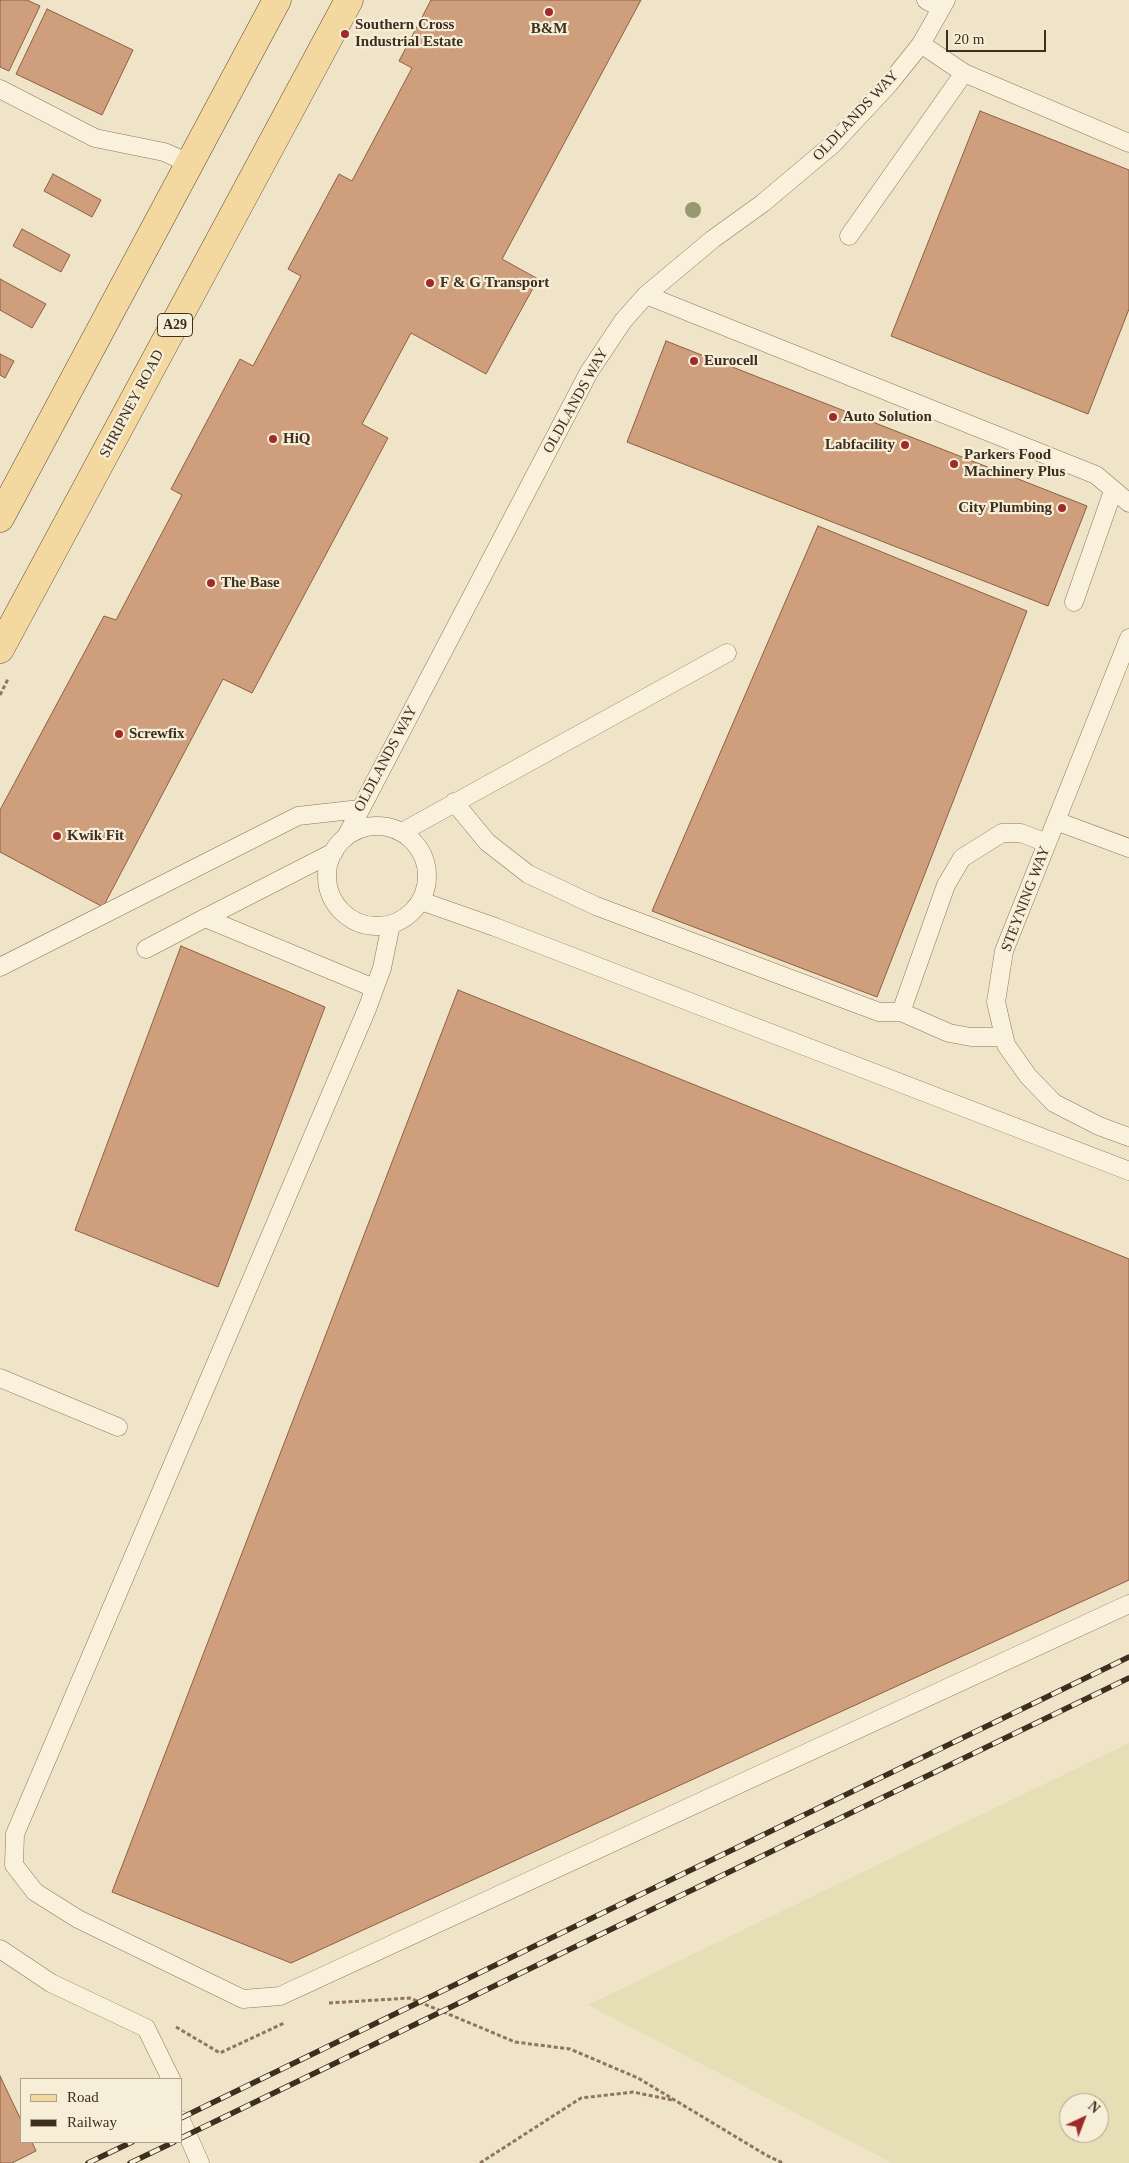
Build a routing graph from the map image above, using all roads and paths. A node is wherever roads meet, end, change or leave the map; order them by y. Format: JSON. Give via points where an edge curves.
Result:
{"nodes":[{"id":1,"x":277,"y":0,"type":"edge"},
{"id":2,"x":349,"y":0,"type":"edge"},
{"id":3,"x":938,"y":3,"type":"edge"},
{"id":4,"x":921,"y":44,"type":"junction"},
{"id":5,"x":964,"y":72,"type":"junction"},
{"id":6,"x":0,"y":89,"type":"edge"},
{"id":7,"x":1129,"y":143,"type":"edge"},
{"id":8,"x":191,"y":164,"type":"junction"},
{"id":9,"x":849,"y":236,"type":"dead end"},
{"id":10,"x":646,"y":295,"type":"junction"},
{"id":11,"x":1113,"y":491,"type":"junction"},
{"id":12,"x":1129,"y":503,"type":"edge"},
{"id":13,"x":0,"y":518,"type":"edge"},
{"id":14,"x":1074,"y":602,"type":"dead end"},
{"id":15,"x":1129,"y":638,"type":"edge"},
{"id":16,"x":0,"y":649,"type":"edge"},
{"id":17,"x":727,"y":653,"type":"dead end"},
{"id":18,"x":454,"y":802,"type":"junction"},
{"id":19,"x":360,"y":809,"type":"junction"},
{"id":20,"x":1056,"y":821,"type":"junction"},
{"id":21,"x":402,"y":832,"type":"junction"},
{"id":22,"x":346,"y":837,"type":"junction"},
{"id":23,"x":1047,"y":843,"type":"junction"},
{"id":24,"x":1129,"y":848,"type":"edge"},
{"id":25,"x":334,"y":852,"type":"junction"},
{"id":26,"x":421,"y":900,"type":"junction"},
{"id":27,"x":205,"y":918,"type":"junction"},
{"id":28,"x":391,"y":924,"type":"junction"},
{"id":29,"x":146,"y":949,"type":"dead end"},
{"id":30,"x":0,"y":967,"type":"edge"},
{"id":31,"x":374,"y":988,"type":"junction"},
{"id":32,"x":901,"y":1012,"type":"junction"},
{"id":33,"x":1004,"y":1037,"type":"junction"},
{"id":34,"x":1129,"y":1137,"type":"edge"},
{"id":35,"x":1129,"y":1171,"type":"edge"},
{"id":36,"x":0,"y":1378,"type":"edge"},
{"id":37,"x":118,"y":1427,"type":"dead end"},
{"id":38,"x":1129,"y":1604,"type":"edge"},
{"id":39,"x":0,"y":1949,"type":"edge"},
{"id":40,"x":320,"y":2003,"type":"dead end"},
{"id":41,"x":291,"y":2018,"type":"dead end"},
{"id":42,"x":146,"y":2028,"type":"junction"},
{"id":43,"x":171,"y":2078,"type":"edge"},
{"id":44,"x":675,"y":2100,"type":"junction"},
{"id":45,"x":182,"y":2122,"type":"edge"},
{"id":46,"x":200,"y":2163,"type":"edge"},
{"id":47,"x":480,"y":2163,"type":"edge"},
{"id":48,"x":783,"y":2163,"type":"edge"}],
"edges":[{"from":1,"to":8,"type":"main road"},
{"from":2,"to":16,"type":"main road","name":"SHRIPNEY ROAD","number":"A29"},
{"from":3,"to":4,"type":"lane","name":"OLDLANDS WAY"},
{"from":4,"to":5,"type":"lane"},
{"from":4,"to":10,"type":"lane","name":"OLDLANDS WAY","via":[[833,144]]},
{"from":5,"to":7,"type":"lane"},
{"from":5,"to":9,"type":"lane"},
{"from":6,"to":8,"type":"lane","via":[[95,138],[164,152]]},
{"from":8,"to":13,"type":"main road"},
{"from":10,"to":11,"type":"lane","via":[[1096,476]]},
{"from":10,"to":19,"type":"lane","name":"OLDLANDS WAY","via":[[623,321],[589,372]]},
{"from":11,"to":12,"type":"lane"},
{"from":11,"to":14,"type":"lane"},
{"from":15,"to":20,"type":"lane","name":"STEYNING WAY"},
{"from":17,"to":18,"type":"lane"},
{"from":18,"to":21,"type":"lane"},
{"from":18,"to":32,"type":"lane","via":[[487,842],[536,878],[596,906],[880,1012]]},
{"from":19,"to":22,"type":"lane","name":"OLDLANDS WAY"},
{"from":19,"to":30,"type":"lane","via":[[298,816]]},
{"from":20,"to":23,"type":"lane","name":"STEYNING WAY"},
{"from":20,"to":24,"type":"lane"},
{"from":21,"to":22,"type":"lane","name":"OLDLANDS WAY","via":[[373,826]]},
{"from":21,"to":26,"type":"lane","via":[[423,855],[427,870]]},
{"from":22,"to":25,"type":"lane","name":"OLDLANDS WAY"},
{"from":23,"to":32,"type":"lane","via":[[1021,833],[1002,832],[962,858],[946,885]]},
{"from":23,"to":33,"type":"lane","name":"STEYNING WAY","via":[[1004,950],[996,1002]]},
{"from":25,"to":27,"type":"lane"},
{"from":25,"to":28,"type":"lane","name":"OLDLANDS WAY","via":[[328,868],[333,900],[358,922],[374,926]]},
{"from":26,"to":28,"type":"lane","via":[[413,911]]},
{"from":26,"to":35,"type":"lane"},
{"from":27,"to":29,"type":"lane"},
{"from":27,"to":31,"type":"lane"},
{"from":28,"to":31,"type":"lane","via":[[382,968]]},
{"from":31,"to":38,"type":"lane","via":[[15,1834],[14,1865],[35,1892],[78,1919],[243,1999],[280,1996]]},
{"from":32,"to":33,"type":"lane","via":[[949,1033]]},
{"from":33,"to":34,"type":"lane","name":"STEYNING WAY","via":[[1028,1076],[1054,1103]]},
{"from":36,"to":37,"type":"lane"},
{"from":39,"to":42,"type":"lane","via":[[51,1983]]},
{"from":40,"to":44,"type":"path","via":[[410,1998],[515,2042],[570,2049],[638,2078]]},
{"from":41,"to":42,"type":"path","via":[[220,2053],[161,2018]]},
{"from":42,"to":43,"type":"lane"},
{"from":44,"to":47,"type":"path","via":[[634,2092],[582,2098]]},
{"from":44,"to":48,"type":"path"},
{"from":45,"to":46,"type":"lane"}]}
